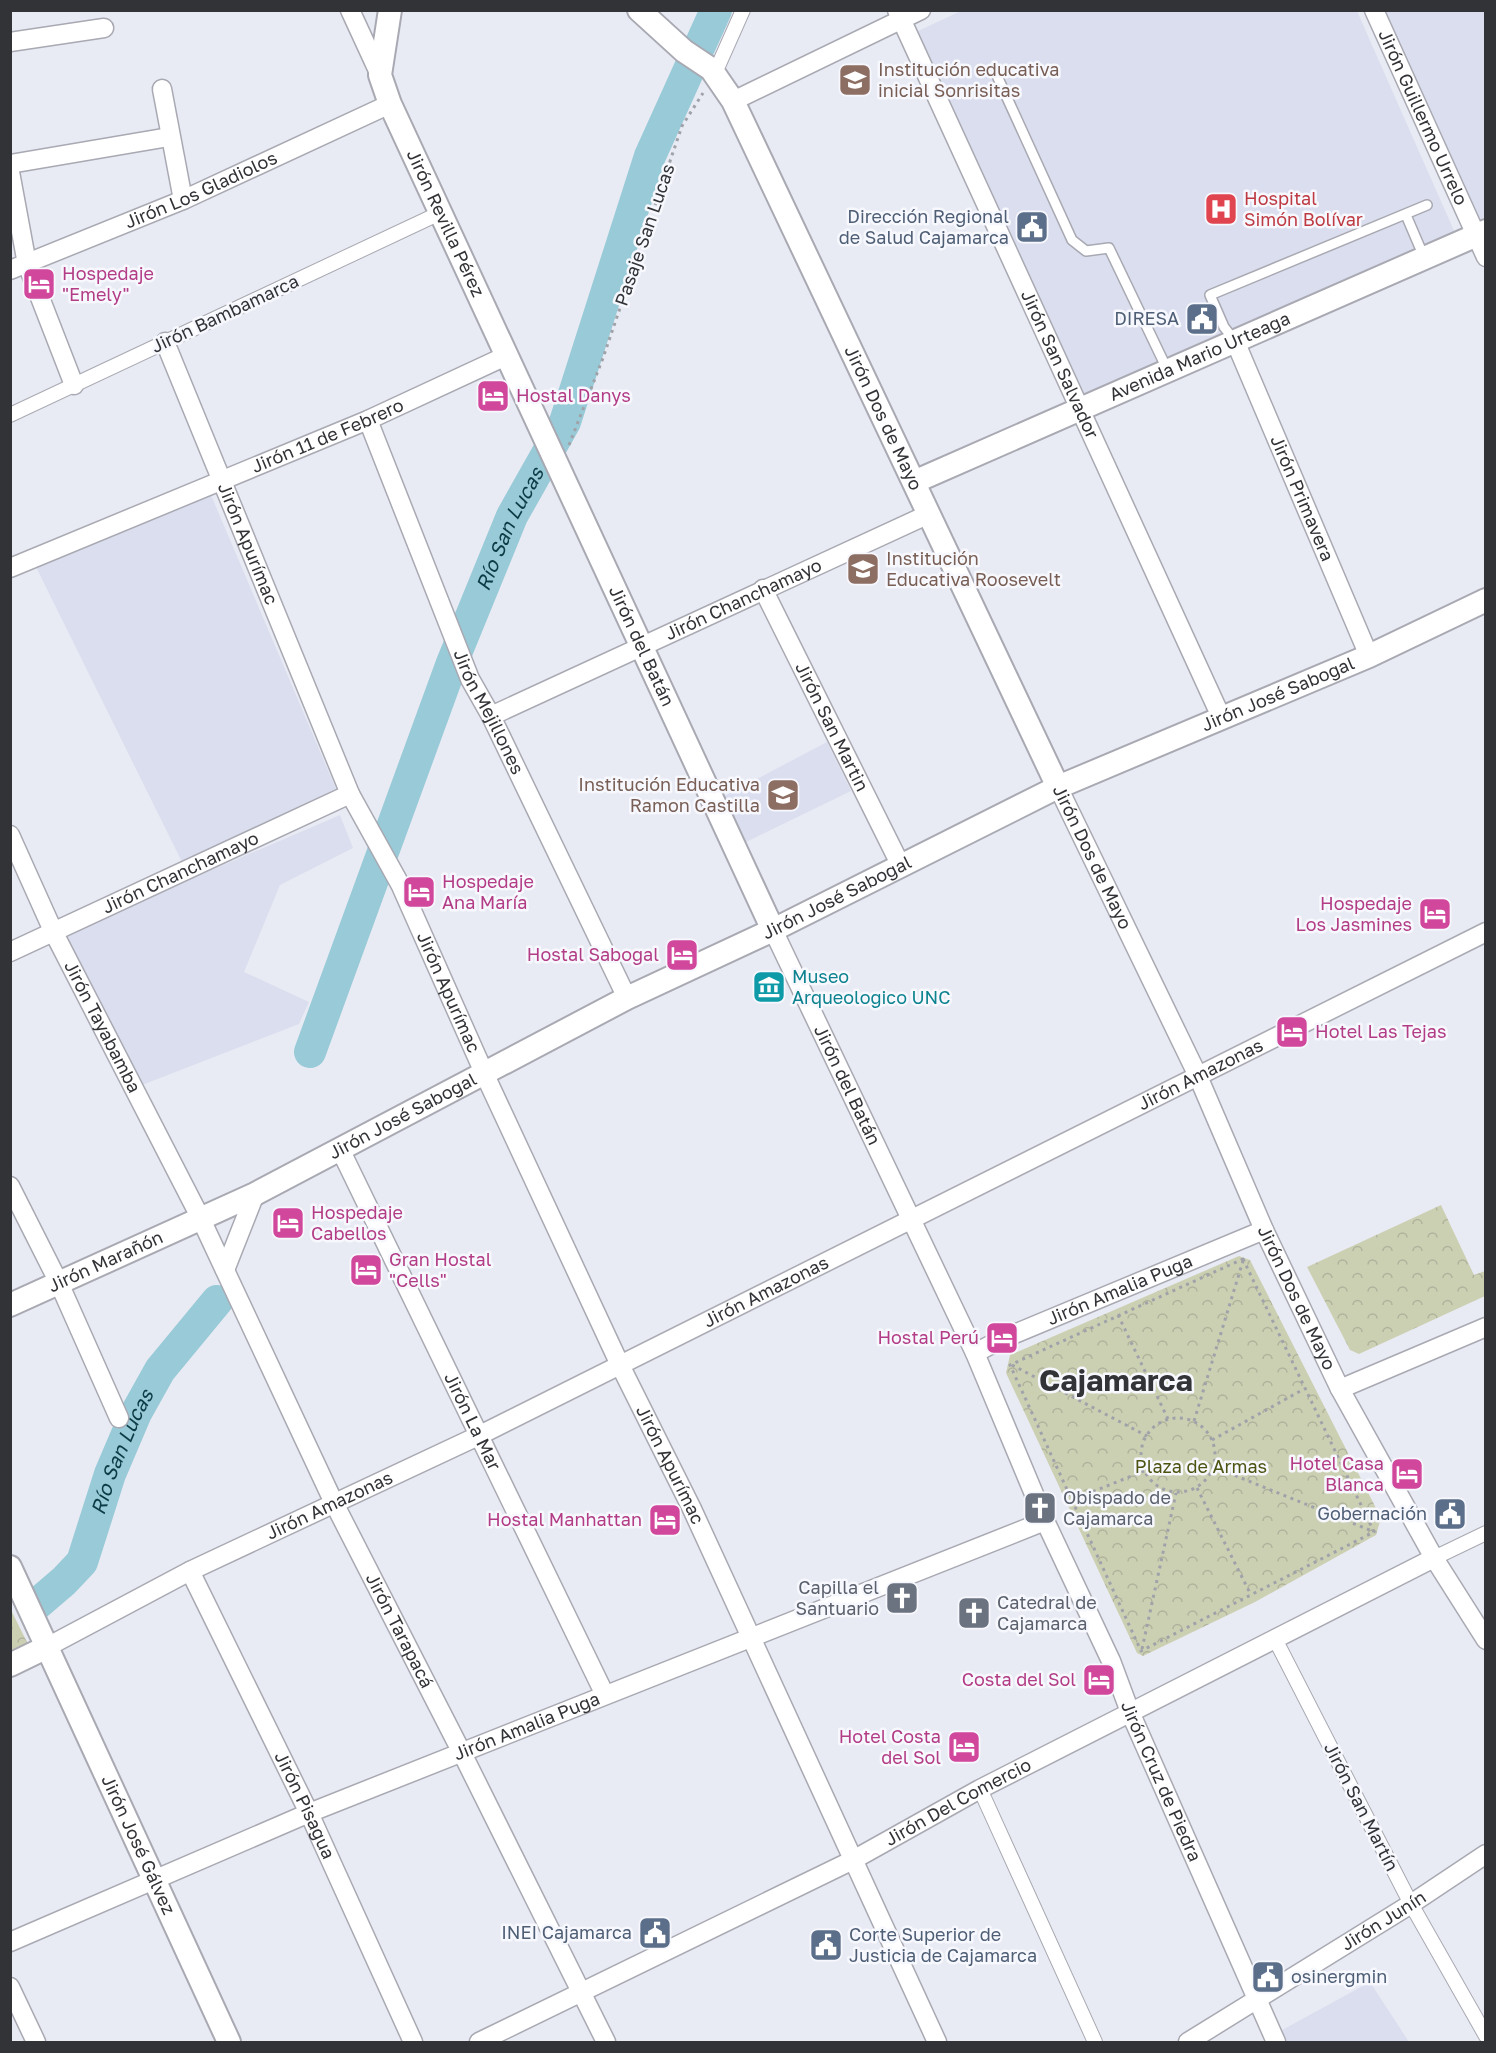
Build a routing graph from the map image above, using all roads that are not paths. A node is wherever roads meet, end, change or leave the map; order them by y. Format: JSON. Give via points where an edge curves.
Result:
{"nodes":[{"id":1,"x":350,"y":10,"type":"edge"},
{"id":2,"x":390,"y":10,"type":"edge"},
{"id":3,"x":639,"y":10,"type":"edge"},
{"id":4,"x":743,"y":10,"type":"edge"},
{"id":5,"x":921,"y":10,"type":"edge"},
{"id":6,"x":1374,"y":10,"type":"edge"},
{"id":7,"x":899,"y":15,"type":"edge"},
{"id":8,"x":104,"y":28,"type":"dead end"},
{"id":9,"x":10,"y":42,"type":"edge"},
{"id":10,"x":713,"y":71,"type":"junction"},
{"id":11,"x":380,"y":75,"type":"junction"},
{"id":12,"x":998,"y":78,"type":"dead end"},
{"id":13,"x":162,"y":88,"type":"dead end"},
{"id":14,"x":733,"y":100,"type":"junction"},
{"id":15,"x":390,"y":104,"type":"junction"},
{"id":16,"x":170,"y":137,"type":"junction"},
{"id":17,"x":10,"y":164,"type":"edge"},
{"id":18,"x":10,"y":172,"type":"edge"},
{"id":19,"x":183,"y":200,"type":"junction"},
{"id":20,"x":1427,"y":205,"type":"dead end"},
{"id":21,"x":440,"y":213,"type":"junction"},
{"id":22,"x":1406,"y":215,"type":"junction"},
{"id":23,"x":1480,"y":233,"type":"edge"},
{"id":24,"x":1485,"y":257,"type":"edge"},
{"id":25,"x":1425,"y":259,"type":"junction"},
{"id":26,"x":19,"y":267,"type":"edge"},
{"id":27,"x":1235,"y":341,"type":"junction"},
{"id":28,"x":165,"y":342,"type":"junction"},
{"id":29,"x":508,"y":355,"type":"junction"},
{"id":30,"x":1167,"y":369,"type":"junction"},
{"id":31,"x":74,"y":385,"type":"junction"},
{"id":32,"x":1079,"y":408,"type":"junction"},
{"id":33,"x":10,"y":415,"type":"edge"},
{"id":34,"x":368,"y":420,"type":"junction"},
{"id":35,"x":544,"y":436,"type":"joint"},
{"id":36,"x":222,"y":481,"type":"junction"},
{"id":37,"x":914,"y":482,"type":"junction"},
{"id":38,"x":929,"y":514,"type":"junction"},
{"id":39,"x":10,"y":568,"type":"edge"},
{"id":40,"x":763,"y":589,"type":"junction"},
{"id":41,"x":1485,"y":600,"type":"edge"},
{"id":42,"x":642,"y":645,"type":"junction"},
{"id":43,"x":1369,"y":656,"type":"junction"},
{"id":44,"x":491,"y":716,"type":"junction"},
{"id":45,"x":1222,"y":719,"type":"junction"},
{"id":46,"x":1058,"y":787,"type":"junction"},
{"id":47,"x":350,"y":794,"type":"junction"},
{"id":48,"x":10,"y":835,"type":"edge"},
{"id":49,"x":900,"y":864,"type":"junction"},
{"id":50,"x":773,"y":930,"type":"junction"},
{"id":51,"x":1485,"y":932,"type":"edge"},
{"id":52,"x":54,"y":933,"type":"junction"},
{"id":53,"x":10,"y":952,"type":"edge"},
{"id":54,"x":627,"y":999,"type":"junction"},
{"id":55,"x":1197,"y":1074,"type":"junction"},
{"id":56,"x":485,"y":1075,"type":"junction"},
{"id":57,"x":340,"y":1149,"type":"junction"},
{"id":58,"x":10,"y":1186,"type":"edge"},
{"id":59,"x":255,"y":1194,"type":"junction"},
{"id":60,"x":200,"y":1217,"type":"junction"},
{"id":61,"x":910,"y":1221,"type":"junction"},
{"id":62,"x":1264,"y":1230,"type":"junction"},
{"id":63,"x":225,"y":1270,"type":"junction"},
{"id":64,"x":58,"y":1283,"type":"junction"},
{"id":65,"x":10,"y":1305,"type":"edge"},
{"id":66,"x":1485,"y":1327,"type":"edge"},
{"id":67,"x":975,"y":1353,"type":"junction"},
{"id":68,"x":620,"y":1365,"type":"junction"},
{"id":69,"x":1340,"y":1389,"type":"junction"},
{"id":70,"x":119,"y":1418,"type":"dead end"},
{"id":71,"x":478,"y":1436,"type":"junction"},
{"id":72,"x":334,"y":1503,"type":"junction"},
{"id":73,"x":1045,"y":1521,"type":"junction"},
{"id":74,"x":1485,"y":1533,"type":"edge"},
{"id":75,"x":1434,"y":1558,"type":"junction"},
{"id":76,"x":10,"y":1567,"type":"edge"},
{"id":77,"x":190,"y":1571,"type":"junction"},
{"id":78,"x":751,"y":1639,"type":"junction"},
{"id":79,"x":1275,"y":1639,"type":"junction"},
{"id":80,"x":1485,"y":1640,"type":"edge"},
{"id":81,"x":47,"y":1647,"type":"junction"},
{"id":82,"x":10,"y":1665,"type":"edge"},
{"id":83,"x":605,"y":1695,"type":"junction"},
{"id":84,"x":1130,"y":1712,"type":"junction"},
{"id":85,"x":462,"y":1753,"type":"junction"},
{"id":86,"x":980,"y":1789,"type":"junction"},
{"id":87,"x":309,"y":1813,"type":"junction"},
{"id":88,"x":1485,"y":1854,"type":"edge"},
{"id":89,"x":853,"y":1860,"type":"junction"},
{"id":90,"x":156,"y":1879,"type":"junction"},
{"id":91,"x":1411,"y":1904,"type":"junction"},
{"id":92,"x":10,"y":1942,"type":"edge"},
{"id":93,"x":10,"y":1987,"type":"edge"},
{"id":94,"x":581,"y":1994,"type":"junction"},
{"id":95,"x":1257,"y":2000,"type":"junction"},
{"id":96,"x":1485,"y":2036,"type":"edge"},
{"id":97,"x":36,"y":2043,"type":"edge"},
{"id":98,"x":230,"y":2043,"type":"edge"},
{"id":99,"x":413,"y":2043,"type":"edge"},
{"id":100,"x":479,"y":2043,"type":"edge"},
{"id":101,"x":606,"y":2043,"type":"edge"},
{"id":102,"x":936,"y":2043,"type":"edge"},
{"id":103,"x":1095,"y":2043,"type":"edge"},
{"id":104,"x":1188,"y":2043,"type":"edge"},
{"id":105,"x":1276,"y":2043,"type":"edge"}],
"edges":[{"from":1,"to":11,"type":"street","name":"Jirón Revilla Pérez"},
{"from":2,"to":11,"type":"street"},
{"from":3,"to":10,"type":"street","via":[[684,51]]},
{"from":4,"to":10,"type":"street"},
{"from":5,"to":7,"type":"street"},
{"from":6,"to":23,"type":"street","name":"Jirón Guillermo Urrelo"},
{"from":7,"to":14,"type":"street"},
{"from":7,"to":32,"type":"street","name":"Jirón San Salvador"},
{"from":8,"to":9,"type":"street"},
{"from":10,"to":14,"type":"street","name":"Jirón Dos de Mayo"},
{"from":11,"to":15,"type":"street","name":"Jirón Revilla Pérez"},
{"from":12,"to":30,"type":"lane","via":[[1072,240],[1086,251],[1109,248]]},
{"from":13,"to":16,"type":"street"},
{"from":14,"to":37,"type":"street","name":"Jirón Dos de Mayo"},
{"from":15,"to":19,"type":"street","name":"Jirón Los Gladiolos"},
{"from":15,"to":21,"type":"street","name":"Jirón Revilla Pérez"},
{"from":16,"to":17,"type":"street"},
{"from":16,"to":19,"type":"street"},
{"from":18,"to":26,"type":"street"},
{"from":19,"to":26,"type":"street","name":"Jirón Los Gladiolos"},
{"from":20,"to":22,"type":"lane"},
{"from":21,"to":28,"type":"street","name":"Jirón Bambamarca"},
{"from":21,"to":29,"type":"street","name":"Jirón Revilla Pérez"},
{"from":22,"to":25,"type":"lane"},
{"from":22,"to":27,"type":"lane","via":[[1210,295]]},
{"from":23,"to":24,"type":"street","name":"Jirón Guillermo Urrelo"},
{"from":23,"to":25,"type":"street","name":"Avenida Mario Urteaga"},
{"from":25,"to":27,"type":"street","name":"Avenida Mario Urteaga"},
{"from":26,"to":31,"type":"street"},
{"from":27,"to":30,"type":"street","name":"Avenida Mario Urteaga"},
{"from":27,"to":43,"type":"street","name":"Jirón Primavera"},
{"from":28,"to":31,"type":"street","name":"Jirón Bambamarca"},
{"from":28,"to":36,"type":"street","name":"Jirón Apurímac"},
{"from":29,"to":34,"type":"street","name":"Jirón 11 de Febrero"},
{"from":29,"to":35,"type":"street","name":"Jirón Revilla Pérez"},
{"from":30,"to":32,"type":"street","name":"Avenida Mario Urteaga"},
{"from":31,"to":33,"type":"street","name":"Jirón Bambamarca"},
{"from":32,"to":37,"type":"street","name":"Avenida Mario Urteaga"},
{"from":32,"to":45,"type":"street","name":"Jirón San Salvador"},
{"from":34,"to":36,"type":"street","name":"Jirón 11 de Febrero"},
{"from":34,"to":44,"type":"street","name":"Jirón Mejillones","via":[[449,630]]},
{"from":35,"to":42,"type":"street","name":"Jirón del Batán"},
{"from":36,"to":39,"type":"street","name":"Jirón 11 de Febrero"},
{"from":36,"to":47,"type":"street","name":"Jirón Apurímac"},
{"from":37,"to":38,"type":"street","name":"Jirón Dos de Mayo"},
{"from":38,"to":40,"type":"street","name":"Jirón Chanchamayo"},
{"from":38,"to":46,"type":"street","name":"Jirón Dos de Mayo"},
{"from":40,"to":42,"type":"street","name":"Jirón Chanchamayo"},
{"from":40,"to":49,"type":"street","name":"Jirón San Martin"},
{"from":41,"to":43,"type":"street","name":"Jirón José Sabogal"},
{"from":42,"to":44,"type":"street","name":"Jirón Chanchamayo"},
{"from":42,"to":50,"type":"street","name":"Jirón del Batán"},
{"from":43,"to":45,"type":"street","name":"Jirón José Sabogal"},
{"from":44,"to":54,"type":"street","name":"Jirón Mejillones"},
{"from":45,"to":46,"type":"street","name":"Jirón José Sabogal"},
{"from":46,"to":49,"type":"street","name":"Jirón José Sabogal"},
{"from":46,"to":55,"type":"street","name":"Jirón Dos de Mayo"},
{"from":47,"to":52,"type":"street","name":"Jirón Chanchamayo"},
{"from":47,"to":56,"type":"street","name":"Jirón Apurímac","via":[[401,886]]},
{"from":48,"to":52,"type":"street","name":"Jirón Tayabamba"},
{"from":49,"to":50,"type":"street","name":"Jirón José Sabogal"},
{"from":50,"to":54,"type":"street","name":"Jirón José Sabogal"},
{"from":50,"to":61,"type":"street","name":"Jirón del Batán"},
{"from":51,"to":55,"type":"street","name":"Jirón Amazonas"},
{"from":52,"to":53,"type":"street","name":"Jirón Chanchamayo"},
{"from":52,"to":60,"type":"street","name":"Jirón Tayabamba"},
{"from":54,"to":56,"type":"street","name":"Jirón José Sabogal"},
{"from":55,"to":61,"type":"street","name":"Jirón Amazonas"},
{"from":55,"to":62,"type":"street","name":"Jirón Dos de Mayo"},
{"from":56,"to":57,"type":"street","name":"Jirón José Sabogal"},
{"from":56,"to":68,"type":"street","name":"Jirón Apurímac"},
{"from":57,"to":59,"type":"street","name":"Jirón José Sabogal"},
{"from":57,"to":71,"type":"street","name":"Jirón La Mar"},
{"from":58,"to":64,"type":"street"},
{"from":59,"to":60,"type":"street","name":"Jirón José Sabogal"},
{"from":59,"to":63,"type":"street"},
{"from":60,"to":63,"type":"street","name":"Jirón Tarapacá"},
{"from":60,"to":64,"type":"street","name":"Jirón Marañón"},
{"from":61,"to":67,"type":"street","name":"Jirón del Batán"},
{"from":61,"to":68,"type":"street","name":"Jirón Amazonas"},
{"from":62,"to":67,"type":"street","name":"Jirón Amalia Puga"},
{"from":62,"to":69,"type":"street","name":"Jirón Dos de Mayo"},
{"from":63,"to":72,"type":"street","name":"Jirón Tarapacá"},
{"from":64,"to":65,"type":"street","name":"Jirón Marañón"},
{"from":64,"to":70,"type":"street"},
{"from":66,"to":69,"type":"street"},
{"from":67,"to":73,"type":"street","name":"Jirón del Batán"},
{"from":68,"to":71,"type":"street","name":"Jirón Amazonas"},
{"from":68,"to":78,"type":"street","name":"Jirón Apurímac"},
{"from":69,"to":75,"type":"street","name":"Jirón Dos de Mayo"},
{"from":71,"to":72,"type":"street","name":"Jirón Amazonas"},
{"from":71,"to":83,"type":"street","name":"Jirón La Mar"},
{"from":72,"to":77,"type":"street","name":"Jirón Amazonas"},
{"from":72,"to":85,"type":"street","name":"Jirón Tarapacá"},
{"from":73,"to":78,"type":"street","name":"Jirón Amalia Puga"},
{"from":73,"to":84,"type":"street","name":"Jirón Cruz de Piedra","via":[[1111,1660]]},
{"from":74,"to":75,"type":"street"},
{"from":75,"to":79,"type":"street","name":"Jirón Del Comercio"},
{"from":75,"to":80,"type":"street","name":"Jirón Dos de Mayo"},
{"from":76,"to":81,"type":"street","name":"Jirón José Gálvez"},
{"from":77,"to":81,"type":"street","name":"Jirón Amazonas"},
{"from":77,"to":87,"type":"street","name":"Jirón Pisagua"},
{"from":78,"to":83,"type":"street","name":"Jirón Amalia Puga"},
{"from":78,"to":89,"type":"street","name":"Jirón Apurímac"},
{"from":79,"to":84,"type":"street","name":"Jirón Del Comercio"},
{"from":79,"to":91,"type":"street","name":"Jirón San Martín"},
{"from":81,"to":82,"type":"street"},
{"from":81,"to":90,"type":"street","name":"Jirón José Gálvez"},
{"from":83,"to":85,"type":"street","name":"Jirón Amalia Puga"},
{"from":84,"to":86,"type":"street","name":"Jirón Del Comercio"},
{"from":84,"to":95,"type":"street","name":"Jirón Cruz de Piedra"},
{"from":85,"to":87,"type":"street","name":"Jirón Amalia Puga"},
{"from":85,"to":94,"type":"street","name":"Jirón Tarapacá"},
{"from":86,"to":89,"type":"street","name":"Jirón Del Comercio"},
{"from":86,"to":103,"type":"street"},
{"from":87,"to":90,"type":"street","name":"Jirón Amalia Puga"},
{"from":87,"to":99,"type":"street","name":"Jirón Pisagua"},
{"from":88,"to":91,"type":"street","name":"Jirón Junín"},
{"from":89,"to":94,"type":"street","name":"Jirón Del Comercio"},
{"from":89,"to":102,"type":"street","name":"Jirón Apurímac"},
{"from":90,"to":92,"type":"street","name":"Jirón Amalia Puga"},
{"from":90,"to":98,"type":"street","name":"Jirón José Gálvez"},
{"from":91,"to":95,"type":"street","name":"Jirón Junín"},
{"from":91,"to":96,"type":"street","name":"Jirón San Martín"},
{"from":93,"to":97,"type":"street"},
{"from":94,"to":100,"type":"street","name":"Jirón Del Comercio"},
{"from":94,"to":101,"type":"street","name":"Jirón Tarapacá"},
{"from":95,"to":104,"type":"street","name":"Jirón Junín"},
{"from":95,"to":105,"type":"street","name":"Jirón Cruz de Piedra"}]}
